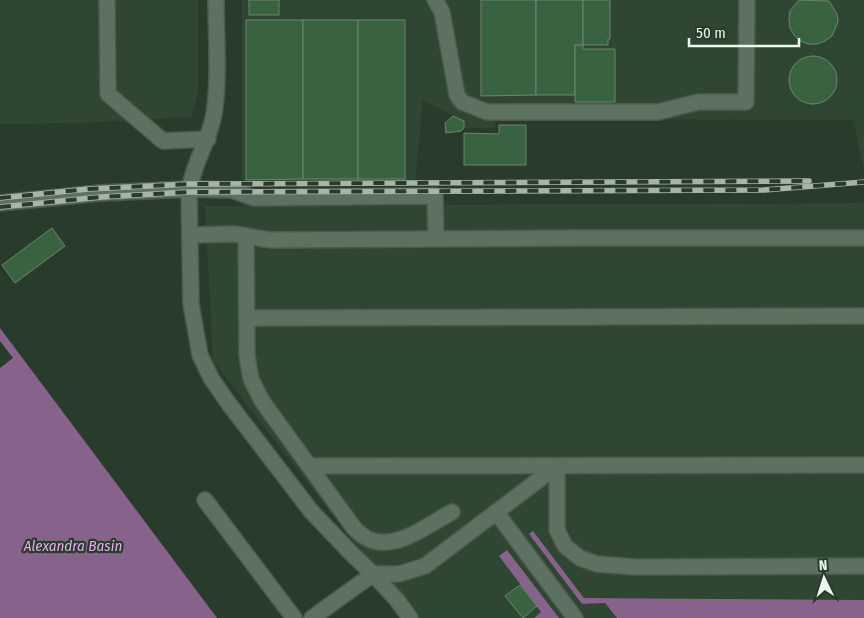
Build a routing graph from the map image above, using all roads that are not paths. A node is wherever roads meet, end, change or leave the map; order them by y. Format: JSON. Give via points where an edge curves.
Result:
{"nodes":[{"id":1,"x":107,"y":0,"type":"edge"},
{"id":2,"x":216,"y":0,"type":"edge"},
{"id":3,"x":435,"y":0,"type":"edge"},
{"id":4,"x":747,"y":0,"type":"edge"},
{"id":5,"x":208,"y":139,"type":"junction"},
{"id":6,"x":189,"y":189,"type":"junction"},
{"id":7,"x":0,"y":203,"type":"edge"},
{"id":8,"x":190,"y":235,"type":"junction"},
{"id":9,"x":246,"y":236,"type":"junction"},
{"id":10,"x":864,"y":238,"type":"edge"},
{"id":11,"x":436,"y":239,"type":"junction"},
{"id":12,"x":864,"y":316,"type":"edge"},
{"id":13,"x":247,"y":318,"type":"junction"},
{"id":14,"x":864,"y":464,"type":"edge"},
{"id":15,"x":309,"y":466,"type":"junction"},
{"id":16,"x":556,"y":466,"type":"junction"},
{"id":17,"x":204,"y":500,"type":"dead end"},
{"id":18,"x":452,"y":512,"type":"dead end"},
{"id":19,"x":496,"y":512,"type":"junction"},
{"id":20,"x":864,"y":566,"type":"edge"},
{"id":21,"x":373,"y":574,"type":"junction"},
{"id":22,"x":294,"y":618,"type":"edge"},
{"id":23,"x":312,"y":618,"type":"edge"},
{"id":24,"x":410,"y":618,"type":"edge"},
{"id":25,"x":575,"y":618,"type":"edge"}],
"edges":[{"from":1,"to":5,"type":"street","via":[[108,94],[162,141]]},
{"from":2,"to":5,"type":"street","via":[[216,96]]},
{"from":3,"to":4,"type":"street","via":[[442,12],[456,95],[462,102],[487,112],[658,112],[698,102],[746,102]]},
{"from":5,"to":6,"type":"street"},
{"from":6,"to":7,"type":"street","via":[[100,193]]},
{"from":6,"to":8,"type":"street"},
{"from":6,"to":11,"type":"street","via":[[232,190],[254,198],[435,196]]},
{"from":8,"to":9,"type":"street"},
{"from":8,"to":21,"type":"street","via":[[195,334],[211,378],[310,511]]},
{"from":9,"to":11,"type":"street","via":[[270,240]]},
{"from":9,"to":13,"type":"street"},
{"from":10,"to":11,"type":"street"},
{"from":12,"to":13,"type":"street"},
{"from":13,"to":15,"type":"street","via":[[251,379],[262,401]]},
{"from":14,"to":16,"type":"street"},
{"from":15,"to":16,"type":"street"},
{"from":15,"to":18,"type":"street","via":[[354,528],[371,540],[397,540]]},
{"from":16,"to":19,"type":"street"},
{"from":16,"to":20,"type":"street","via":[[557,530],[565,546],[580,558],[597,564],[636,567]]},
{"from":17,"to":22,"type":"street"},
{"from":19,"to":21,"type":"street","via":[[425,566],[399,574]]},
{"from":19,"to":25,"type":"street"},
{"from":21,"to":23,"type":"street"},
{"from":21,"to":24,"type":"street"}]}
